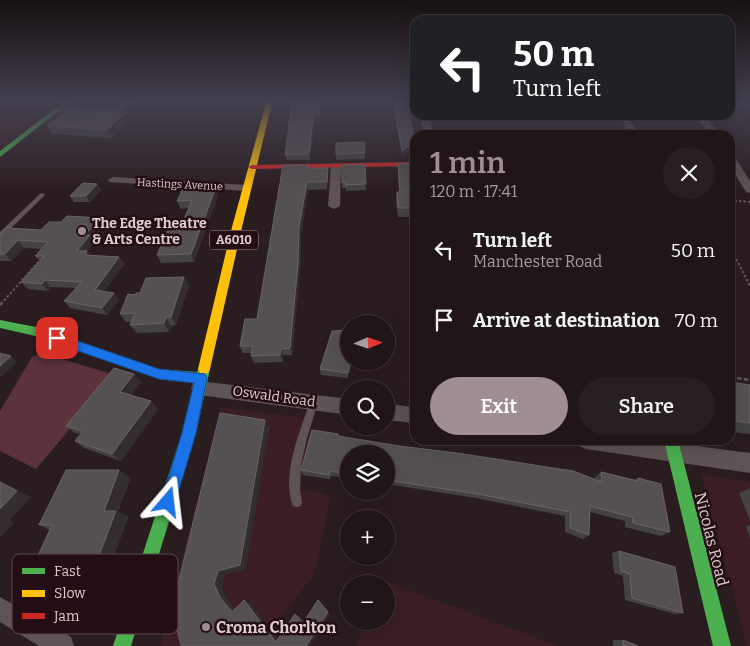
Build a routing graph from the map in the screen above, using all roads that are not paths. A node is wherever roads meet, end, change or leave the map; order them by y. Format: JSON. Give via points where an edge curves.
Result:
{"nodes":[{"id":1,"x":28,"y":133,"type":"edge"},
{"id":2,"x":260,"y":133,"type":"edge"},
{"id":3,"x":0,"y":155,"type":"edge"},
{"id":4,"x":410,"y":164,"type":"edge"},
{"id":5,"x":336,"y":166,"type":"junction"},
{"id":6,"x":735,"y":166,"type":"edge"},
{"id":7,"x":252,"y":167,"type":"junction"},
{"id":8,"x":112,"y":180,"type":"dead end"},
{"id":9,"x":247,"y":188,"type":"junction"},
{"id":10,"x":750,"y":190,"type":"edge"},
{"id":11,"x":42,"y":195,"type":"dead end"},
{"id":12,"x":334,"y":206,"type":"dead end"},
{"id":13,"x":0,"y":236,"type":"edge"},
{"id":14,"x":0,"y":324,"type":"edge"},
{"id":15,"x":200,"y":383,"type":"junction"},
{"id":16,"x":314,"y":402,"type":"junction"},
{"id":17,"x":340,"y":406,"type":"edge"},
{"id":18,"x":395,"y":413,"type":"edge"},
{"id":19,"x":410,"y":414,"type":"edge"},
{"id":20,"x":658,"y":445,"type":"edge"},
{"id":21,"x":673,"y":446,"type":"edge"},
{"id":22,"x":750,"y":463,"type":"edge"},
{"id":23,"x":297,"y":502,"type":"dead end"},
{"id":24,"x":151,"y":554,"type":"edge"},
{"id":25,"x":0,"y":609,"type":"edge"},
{"id":26,"x":12,"y":616,"type":"edge"},
{"id":27,"x":42,"y":634,"type":"edge"},
{"id":28,"x":126,"y":634,"type":"edge"},
{"id":29,"x":62,"y":646,"type":"edge"},
{"id":30,"x":122,"y":646,"type":"edge"},
{"id":31,"x":722,"y":646,"type":"edge"}],
"edges":[{"from":1,"to":3,"type":"main road"},
{"from":2,"to":7,"type":"main road","number":"A6010"},
{"from":4,"to":5,"type":"main road"},
{"from":5,"to":7,"type":"main road"},
{"from":5,"to":12,"type":"street"},
{"from":6,"to":10,"type":"street"},
{"from":7,"to":9,"type":"main road","number":"A6010"},
{"from":8,"to":9,"type":"street","name":"Hastings Avenue"},
{"from":9,"to":15,"type":"main road","number":"A6010"},
{"from":11,"to":13,"type":"lane"},
{"from":14,"to":15,"type":"main road","via":[[41,333],[159,374]]},
{"from":15,"to":16,"type":"street","name":"Oswald Road"},
{"from":15,"to":24,"type":"main road","number":"A6010","via":[[189,433]]},
{"from":16,"to":17,"type":"street","name":"Oswald Road"},
{"from":16,"to":23,"type":"lane","via":[[298,453],[294,491]]},
{"from":18,"to":19,"type":"street"},
{"from":20,"to":21,"type":"street"},
{"from":21,"to":22,"type":"street"},
{"from":21,"to":31,"type":"main road","name":"Nicolas Road"},
{"from":25,"to":26,"type":"street"},
{"from":27,"to":29,"type":"street"},
{"from":28,"to":30,"type":"main road","number":"A6010"}]}
